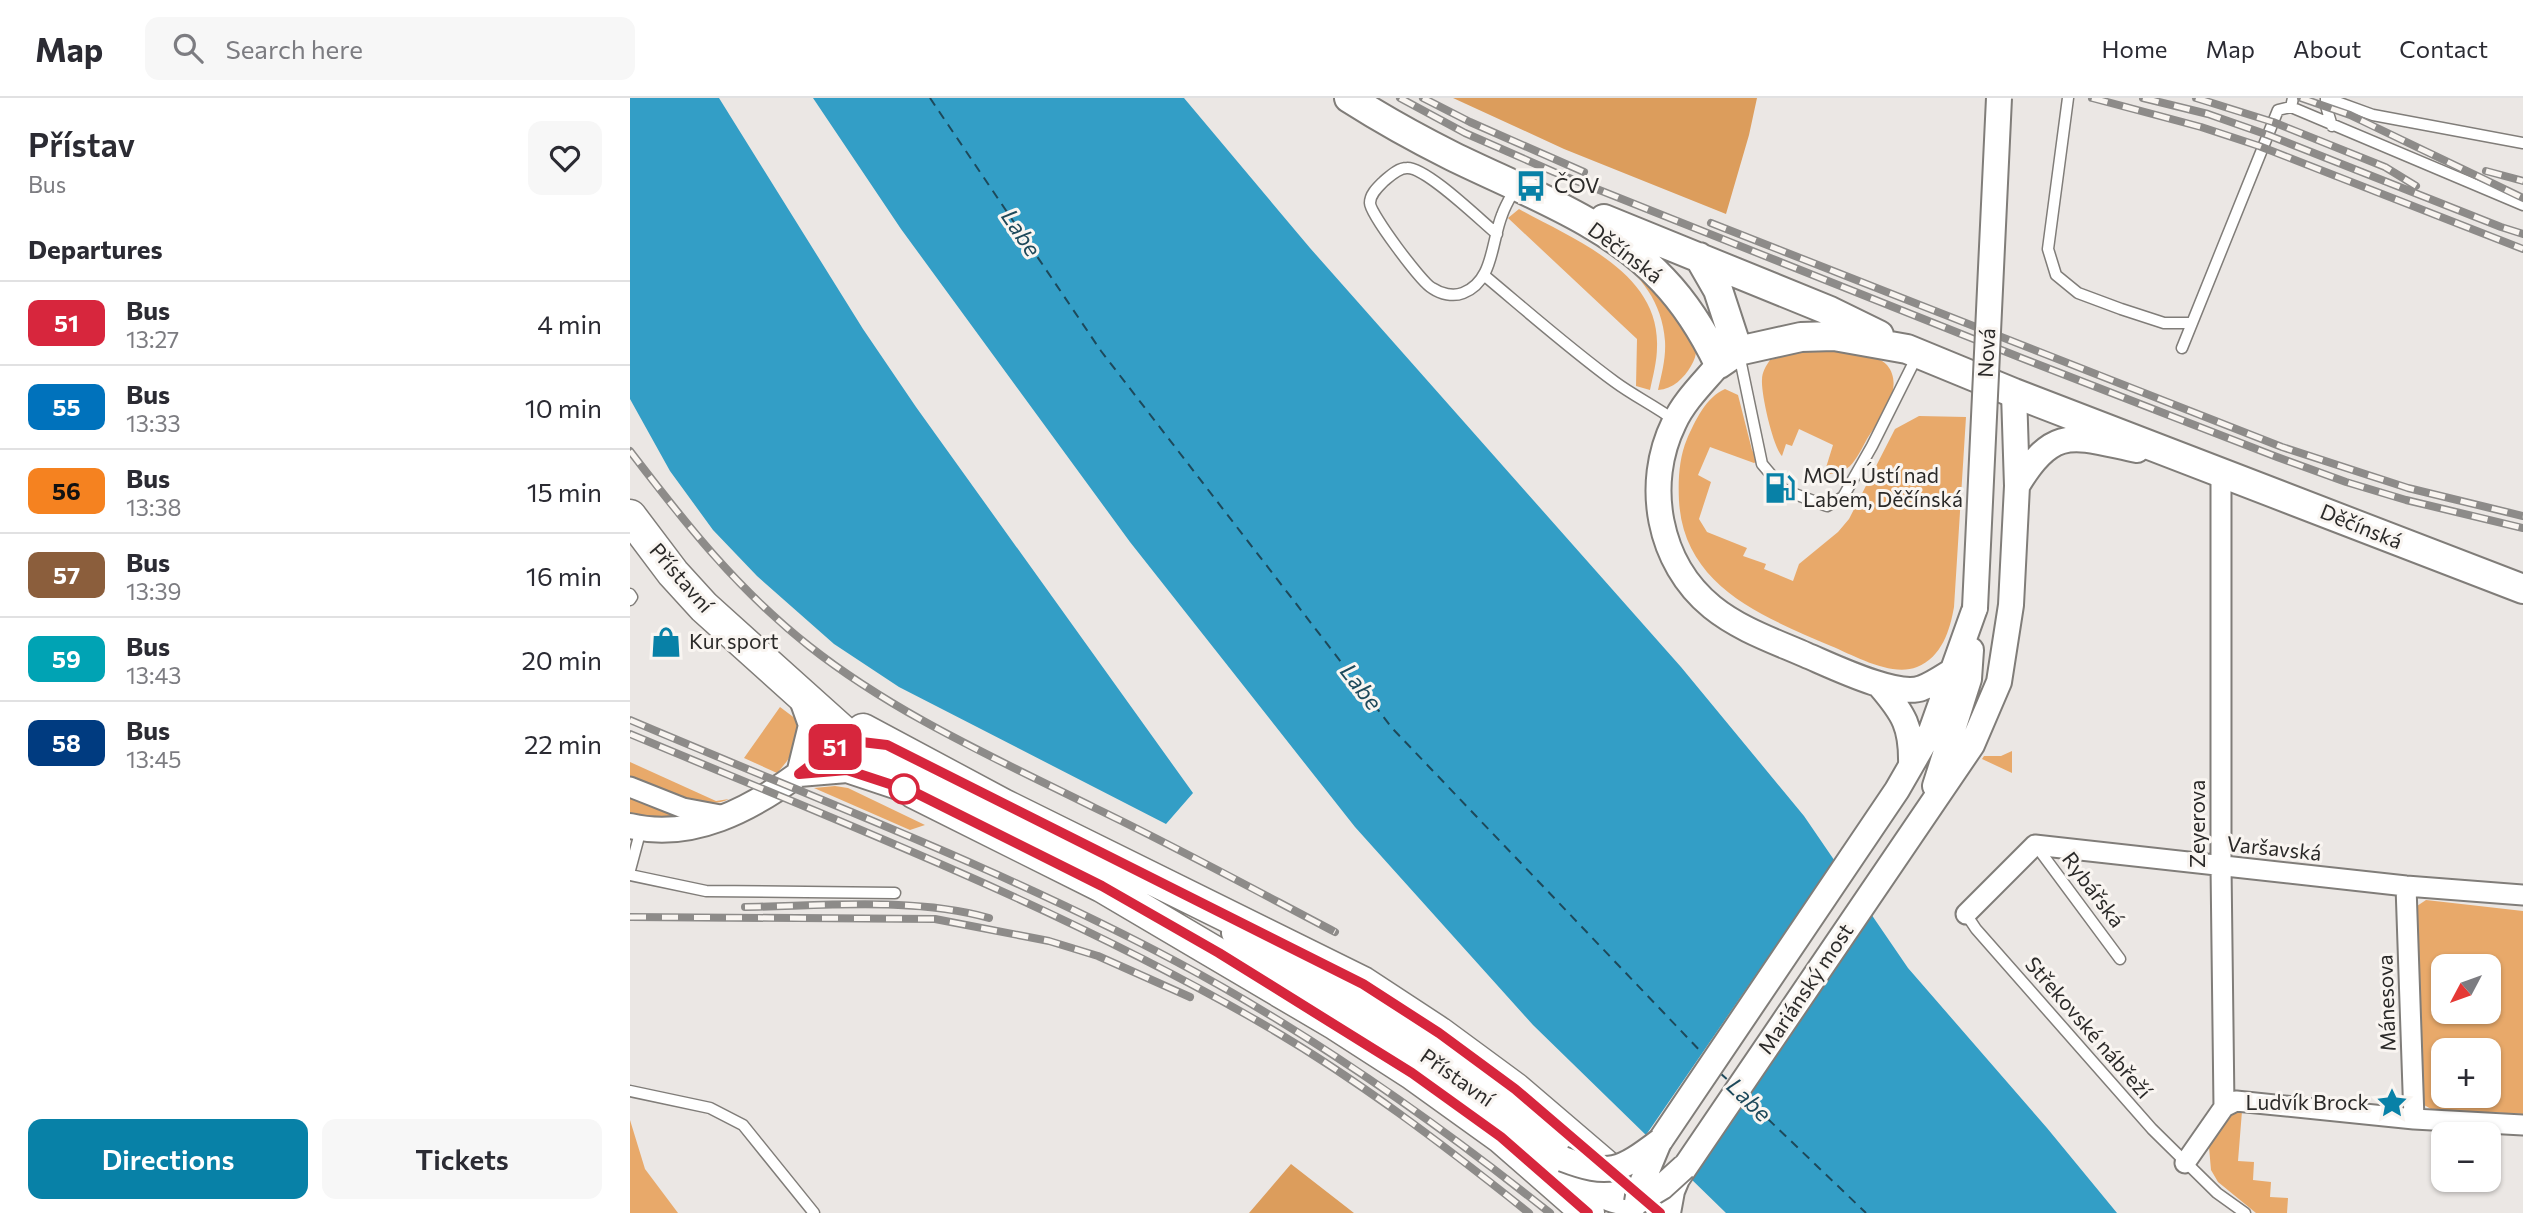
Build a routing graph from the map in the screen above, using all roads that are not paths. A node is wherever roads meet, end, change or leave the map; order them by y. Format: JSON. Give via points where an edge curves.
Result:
{"nodes":[{"id":1,"x":1349,"y":98,"type":"edge"},
{"id":2,"x":1999,"y":98,"type":"edge"},
{"id":3,"x":2068,"y":98,"type":"edge"},
{"id":4,"x":2326,"y":98,"type":"edge"},
{"id":5,"x":2292,"y":103,"type":"edge"},
{"id":6,"x":2332,"y":126,"type":"junction"},
{"id":7,"x":2523,"y":143,"type":"edge"},
{"id":8,"x":1516,"y":186,"type":"junction"},
{"id":9,"x":1548,"y":200,"type":"junction"},
{"id":10,"x":2523,"y":205,"type":"edge"},
{"id":11,"x":1497,"y":234,"type":"junction"},
{"id":12,"x":1699,"y":257,"type":"junction"},
{"id":13,"x":1485,"y":276,"type":"junction"},
{"id":14,"x":2192,"y":323,"type":"junction"},
{"id":15,"x":2182,"y":348,"type":"dead end"},
{"id":16,"x":1913,"y":350,"type":"junction"},
{"id":17,"x":1728,"y":358,"type":"junction"},
{"id":18,"x":2014,"y":393,"type":"junction"},
{"id":19,"x":1675,"y":421,"type":"junction"},
{"id":20,"x":2211,"y":467,"type":"junction"},
{"id":21,"x":2017,"y":486,"type":"junction"},
{"id":22,"x":630,"y":516,"type":"edge"},
{"id":23,"x":2523,"y":589,"type":"edge"},
{"id":24,"x":630,"y":594,"type":"edge"},
{"id":25,"x":630,"y":600,"type":"edge"},
{"id":26,"x":1975,"y":608,"type":"junction"},
{"id":27,"x":1954,"y":670,"type":"junction"},
{"id":28,"x":1880,"y":686,"type":"junction"},
{"id":29,"x":799,"y":692,"type":"junction"},
{"id":30,"x":853,"y":741,"type":"junction"},
{"id":31,"x":887,"y":745,"type":"junction"},
{"id":32,"x":1911,"y":765,"type":"junction"},
{"id":33,"x":799,"y":774,"type":"junction"},
{"id":34,"x":630,"y":787,"type":"edge"},
{"id":35,"x":1897,"y":790,"type":"joint"},
{"id":36,"x":914,"y":792,"type":"junction"},
{"id":37,"x":1928,"y":810,"type":"junction"},
{"id":38,"x":727,"y":817,"type":"junction"},
{"id":39,"x":636,"y":827,"type":"edge"},
{"id":40,"x":2035,"y":845,"type":"junction"},
{"id":41,"x":2221,"y":866,"type":"junction"},
{"id":42,"x":630,"y":872,"type":"edge"},
{"id":43,"x":1161,"y":884,"type":"junction"},
{"id":44,"x":1102,"y":886,"type":"junction"},
{"id":45,"x":2406,"y":886,"type":"junction"},
{"id":46,"x":895,"y":892,"type":"dead end"},
{"id":47,"x":2523,"y":895,"type":"edge"},
{"id":48,"x":1966,"y":914,"type":"joint"},
{"id":49,"x":2120,"y":959,"type":"dead end"},
{"id":50,"x":1346,"y":1004,"type":"junction"},
{"id":51,"x":630,"y":1091,"type":"edge"},
{"id":52,"x":2224,"y":1107,"type":"junction"},
{"id":53,"x":2413,"y":1119,"type":"junction"},
{"id":54,"x":2523,"y":1125,"type":"edge"},
{"id":55,"x":1660,"y":1141,"type":"junction"},
{"id":56,"x":1563,"y":1159,"type":"junction"},
{"id":57,"x":2185,"y":1163,"type":"junction"},
{"id":58,"x":1685,"y":1167,"type":"junction"},
{"id":59,"x":1645,"y":1209,"type":"edge"},
{"id":60,"x":814,"y":1213,"type":"edge"},
{"id":61,"x":1588,"y":1213,"type":"edge"},
{"id":62,"x":1668,"y":1213,"type":"edge"},
{"id":63,"x":2245,"y":1213,"type":"edge"}],
"edges":[{"from":1,"to":8,"type":"main road","name":"Děčínská","via":[[1383,120]]},
{"from":2,"to":26,"type":"street","name":"Nová","bridge":true},
{"from":3,"to":14,"type":"lane","via":[[2048,249],[2056,275],[2078,293],[2121,309],[2164,323]]},
{"from":4,"to":6,"type":"lane"},
{"from":4,"to":7,"type":"lane","via":[[2373,116]]},
{"from":5,"to":6,"type":"lane"},
{"from":5,"to":14,"type":"lane","via":[[2278,110]]},
{"from":6,"to":10,"type":"lane"},
{"from":8,"to":9,"type":"main road","name":"Děčínská"},
{"from":8,"to":11,"type":"lane"},
{"from":9,"to":12,"type":"main road"},
{"from":9,"to":17,"type":"main road","name":"Děčínská","via":[[1610,237],[1662,279]]},
{"from":11,"to":13,"type":"lane"},
{"from":11,"to":13,"type":"lane","via":[[1425,174],[1407,168],[1393,173],[1369,201],[1379,225],[1431,288],[1449,296],[1463,293]]},
{"from":12,"to":16,"type":"main road"},
{"from":12,"to":17,"type":"main road","via":[[1718,289]]},
{"from":13,"to":19,"type":"lane","via":[[1618,384]]},
{"from":14,"to":15,"type":"lane"},
{"from":16,"to":17,"type":"main road","name":"Děčínská","via":[[1834,336],[1772,342]]},
{"from":16,"to":17,"type":"lane","via":[[1872,446],[1843,497],[1827,506],[1784,490],[1762,464]]},
{"from":16,"to":18,"type":"main road","name":"Děčínská"},
{"from":17,"to":19,"type":"street"},
{"from":18,"to":20,"type":"main road","name":"Děčínská"},
{"from":18,"to":21,"type":"street"},
{"from":19,"to":28,"type":"street","via":[[1659,466],[1658,496],[1662,530],[1683,574],[1711,606],[1731,620]]},
{"from":20,"to":21,"type":"street","name":"Děčínská","via":[[2077,437],[2048,446]]},
{"from":20,"to":23,"type":"main road","name":"Děčínská"},
{"from":20,"to":41,"type":"street","name":"Zeyerova"},
{"from":21,"to":37,"type":"street","via":[[2011,605],[1999,682],[1972,745]]},
{"from":22,"to":29,"type":"main road","name":"Přístavní","via":[[704,607]]},
{"from":24,"to":25,"type":"lane"},
{"from":26,"to":27,"type":"street","name":"Nová"},
{"from":26,"to":37,"type":"street","name":"Nová","via":[[1969,679]]},
{"from":27,"to":28,"type":"street","via":[[1919,690]]},
{"from":27,"to":32,"type":"street","name":"Nová","via":[[1931,732]]},
{"from":28,"to":32,"type":"street","via":[[1899,708],[1912,740]]},
{"from":29,"to":30,"type":"main road","name":"Přístavní"},
{"from":29,"to":31,"type":"main road","name":"Přístavní"},
{"from":29,"to":33,"type":"street","via":[[811,725]]},
{"from":30,"to":31,"type":"street"},
{"from":30,"to":33,"type":"street","via":[[834,747]]},
{"from":30,"to":36,"type":"main road","name":"Přístavní"},
{"from":31,"to":43,"type":"main road","name":"Přístavní"},
{"from":32,"to":35,"type":"street","name":"Nová"},
{"from":33,"to":36,"type":"street","via":[[847,770]]},
{"from":33,"to":38,"type":"street"},
{"from":34,"to":38,"type":"street","via":[[683,808]]},
{"from":35,"to":55,"type":"street","name":"Mariánský most"},
{"from":36,"to":44,"type":"main road","name":"Přístavní"},
{"from":37,"to":58,"type":"street","name":"Mariánský most"},
{"from":38,"to":39,"type":"street","via":[[671,830]]},
{"from":39,"to":42,"type":"lane"},
{"from":40,"to":41,"type":"street","name":"Varšavská"},
{"from":40,"to":48,"type":"street"},
{"from":40,"to":49,"type":"lane","name":"Rybářská"},
{"from":41,"to":45,"type":"street","name":"Varšavská"},
{"from":41,"to":52,"type":"street","name":"Zeyerova"},
{"from":42,"to":46,"type":"lane","via":[[706,891]]},
{"from":43,"to":50,"type":"street","name":"Přístavní"},
{"from":43,"to":59,"type":"main road","name":"Přístavní","via":[[1363,984],[1406,1012],[1515,1089]]},
{"from":44,"to":50,"type":"street","name":"Přístavní","via":[[1227,942]]},
{"from":44,"to":61,"type":"main road","name":"Přístavní","via":[[1412,1073],[1501,1137]]},
{"from":45,"to":47,"type":"street","name":"Varšavská"},
{"from":45,"to":53,"type":"street","name":"Mánesova"},
{"from":48,"to":57,"type":"lane","name":"Střekovské nábřeží"},
{"from":50,"to":56,"type":"street","name":"Přístavní","via":[[1496,1105]]},
{"from":51,"to":60,"type":"lane","via":[[710,1108],[743,1125]]},
{"from":52,"to":53,"type":"street","via":[[2236,1101]]},
{"from":52,"to":57,"type":"street"},
{"from":53,"to":54,"type":"street"},
{"from":55,"to":56,"type":"street","name":"Mariánský most","bridge":true,"via":[[1609,1170]]},
{"from":55,"to":59,"type":"street","name":"Mariánský most","bridge":true,"via":[[1639,1190]]},
{"from":56,"to":59,"type":"street","via":[[1606,1199]]},
{"from":57,"to":63,"type":"lane","name":"Střekovské nábřeží"},
{"from":58,"to":59,"type":"street","name":"Mariánský most","bridge":true},
{"from":58,"to":62,"type":"street","name":"Mariánský most","via":[[1672,1191]]}]}
